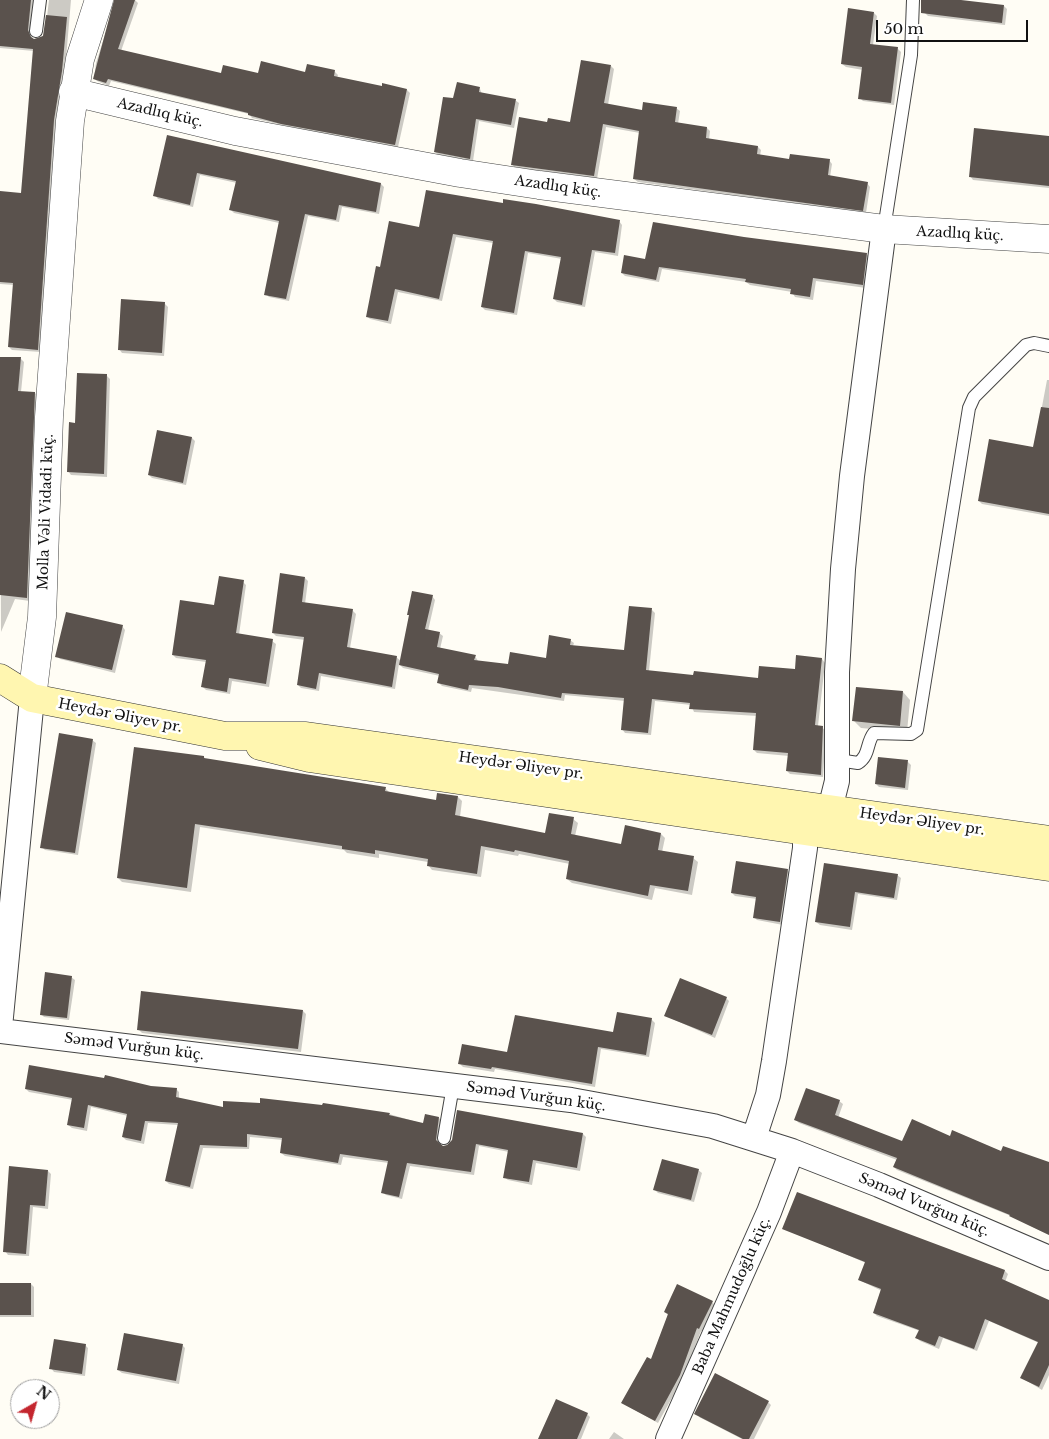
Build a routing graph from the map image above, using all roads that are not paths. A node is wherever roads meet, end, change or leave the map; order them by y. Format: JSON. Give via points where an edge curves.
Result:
{"nodes":[{"id":1,"x":40,"y":0,"type":"edge"},
{"id":2,"x":99,"y":0,"type":"edge"},
{"id":3,"x":913,"y":0,"type":"edge"},
{"id":4,"x":36,"y":32,"type":"dead end"},
{"id":5,"x":73,"y":92,"type":"junction"},
{"id":6,"x":884,"y":230,"type":"junction"},
{"id":7,"x":1049,"y":239,"type":"edge"},
{"id":8,"x":1049,"y":346,"type":"edge"},
{"id":9,"x":0,"y":678,"type":"edge"},
{"id":10,"x":32,"y":698,"type":"junction"},
{"id":11,"x":838,"y":760,"type":"junction"},
{"id":12,"x":821,"y":825,"type":"junction"},
{"id":13,"x":1049,"y":840,"type":"edge"},
{"id":14,"x":1049,"y":867,"type":"edge"},
{"id":15,"x":0,"y":1027,"type":"edge"},
{"id":16,"x":0,"y":1031,"type":"edge"},
{"id":17,"x":453,"y":1086,"type":"junction"},
{"id":18,"x":444,"y":1138,"type":"dead end"},
{"id":19,"x":754,"y":1138,"type":"junction"},
{"id":20,"x":792,"y":1151,"type":"junction"},
{"id":21,"x":1049,"y":1258,"type":"edge"},
{"id":22,"x":668,"y":1439,"type":"edge"}],
"edges":[{"from":1,"to":4,"type":"lane"},
{"from":2,"to":5,"type":"street","name":"Molla Vəli Vidadi küç."},
{"from":3,"to":6,"type":"lane","via":[[911,55]]},
{"from":5,"to":6,"type":"street","name":"Azadlıq küç.","via":[[235,131],[460,173]]},
{"from":5,"to":10,"type":"street","name":"Molla Vəli Vidadi küç.","via":[[49,417],[42,618]]},
{"from":6,"to":7,"type":"street","name":"Azadlıq küç."},
{"from":6,"to":11,"type":"street","via":[[843,569],[837,672]]},
{"from":8,"to":11,"type":"lane","via":[[1026,345],[974,397],[969,408],[917,730],[910,734],[874,733],[864,760],[858,763]]},
{"from":9,"to":10,"type":"main road","name":"Heydər Əliyev pr."},
{"from":10,"to":12,"type":"main road","name":"Heydər Əliyev pr.","via":[[225,736],[309,758]]},
{"from":10,"to":15,"type":"street","name":"Molla Vəli Vidadi küç."},
{"from":11,"to":12,"type":"street","via":[[837,781]]},
{"from":12,"to":13,"type":"main road","name":"Heydər Əliyev pr."},
{"from":12,"to":14,"type":"main road"},
{"from":12,"to":19,"type":"street","via":[[805,848],[774,1061],[768,1095]]},
{"from":16,"to":17,"type":"street","name":"Səməd Vurğun küç."},
{"from":17,"to":18,"type":"lane"},
{"from":17,"to":19,"type":"street","name":"Səməd Vurğun küç.","via":[[570,1100],[664,1116]]},
{"from":19,"to":20,"type":"street","name":"Səməd Vurğun küç."},
{"from":20,"to":21,"type":"street","name":"Səməd Vurğun küç."},
{"from":20,"to":22,"type":"street","name":"Baba Mahmudoğlu küç.","via":[[769,1212]]}]}
